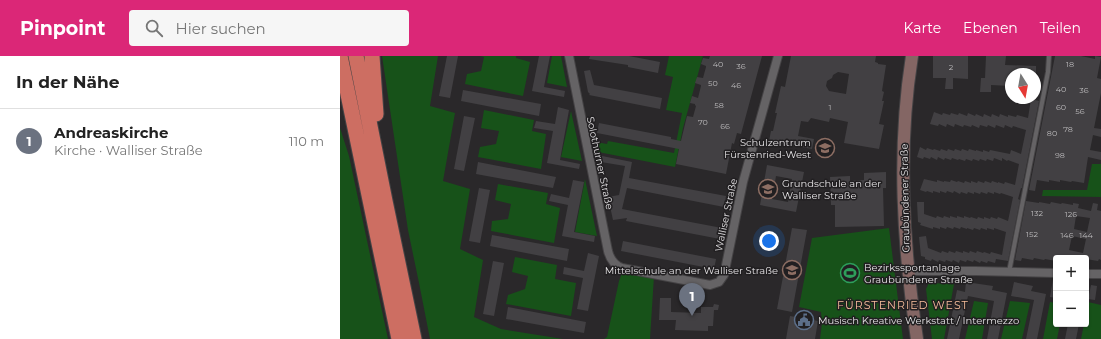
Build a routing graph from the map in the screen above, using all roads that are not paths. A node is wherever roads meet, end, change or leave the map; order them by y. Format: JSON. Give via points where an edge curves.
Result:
{"nodes":[{"id":1,"x":340,"y":56,"type":"edge"},
{"id":2,"x":356,"y":56,"type":"edge"},
{"id":3,"x":372,"y":56,"type":"edge"},
{"id":4,"x":569,"y":56,"type":"edge"},
{"id":5,"x":778,"y":56,"type":"edge"},
{"id":6,"x":912,"y":56,"type":"edge"},
{"id":7,"x":1049,"y":56,"type":"edge"},
{"id":8,"x":340,"y":106,"type":"edge"},
{"id":9,"x":373,"y":137,"type":"junction"},
{"id":10,"x":365,"y":175,"type":"junction"},
{"id":11,"x":622,"y":268,"type":"joint"},
{"id":12,"x":908,"y":271,"type":"junction"},
{"id":13,"x":1009,"y":272,"type":"junction"},
{"id":14,"x":1053,"y":273,"type":"edge"},
{"id":15,"x":1089,"y":274,"type":"edge"},
{"id":16,"x":1101,"y":274,"type":"edge"},
{"id":17,"x":399,"y":339,"type":"edge"},
{"id":18,"x":414,"y":339,"type":"edge"},
{"id":19,"x":917,"y":339,"type":"edge"}],
"edges":[{"from":1,"to":10,"type":"highway"},
{"from":2,"to":9,"type":"highway"},
{"from":3,"to":9,"type":"highway","via":[[377,113]]},
{"from":4,"to":11,"type":"street","name":"Solothurner Straße","via":[[609,254],[613,263]]},
{"from":5,"to":11,"type":"street","name":"Walliser Straße","via":[[742,182],[722,279],[716,284],[708,285]]},
{"from":6,"to":12,"type":"street","name":"Graubündener Straße","via":[[904,135],[904,211]]},
{"from":7,"to":13,"type":"lane"},
{"from":8,"to":10,"type":"highway","via":[[355,162]]},
{"from":9,"to":18,"type":"highway"},
{"from":10,"to":17,"type":"highway"},
{"from":12,"to":13,"type":"street"},
{"from":12,"to":19,"type":"street","name":"Graubündener Straße"},
{"from":13,"to":14,"type":"street"},
{"from":15,"to":16,"type":"street"}]}
